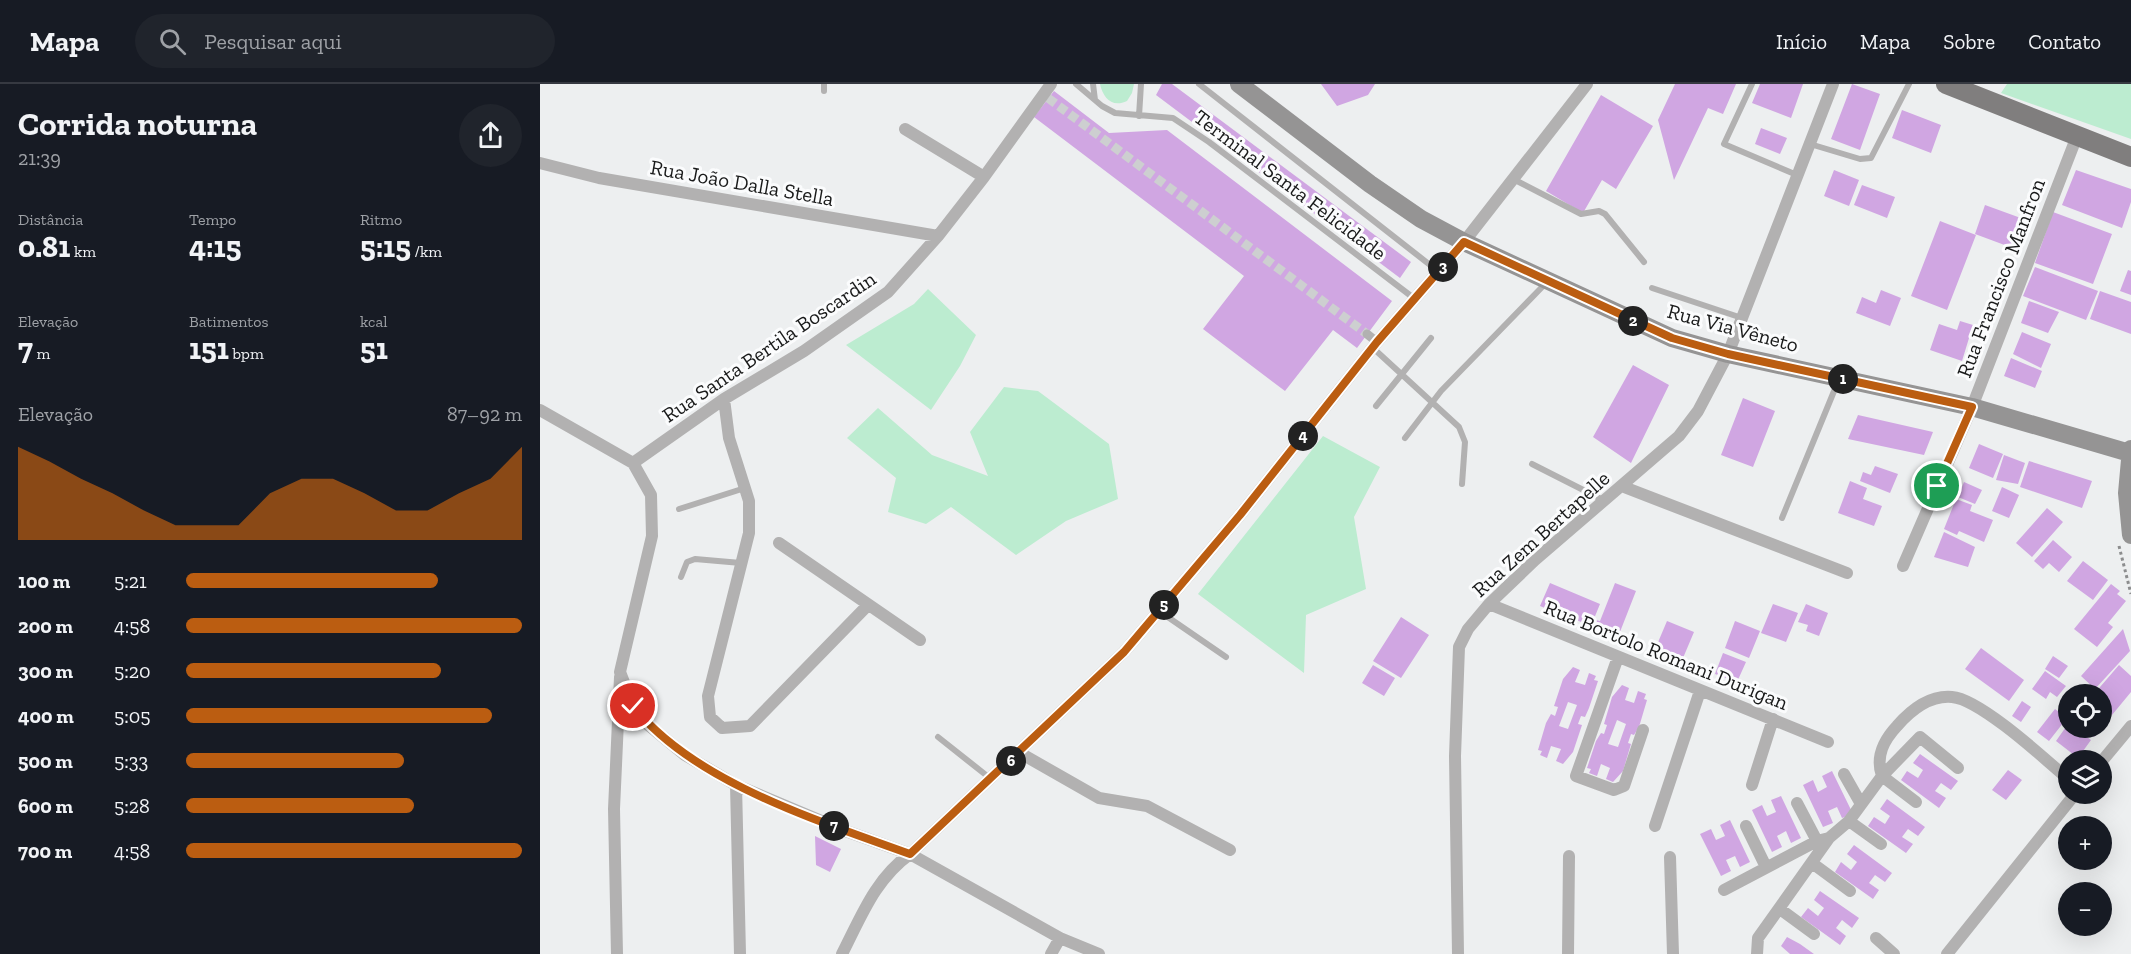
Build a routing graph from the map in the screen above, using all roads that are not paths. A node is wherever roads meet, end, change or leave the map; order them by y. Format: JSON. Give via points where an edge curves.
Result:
{"nodes":[{"id":1,"x":1076,"y":84,"type":"edge"},
{"id":2,"x":1093,"y":84,"type":"edge"},
{"id":3,"x":1141,"y":84,"type":"edge"},
{"id":4,"x":1200,"y":84,"type":"edge"},
{"id":5,"x":1239,"y":84,"type":"edge"},
{"id":6,"x":1587,"y":84,"type":"edge"},
{"id":7,"x":1752,"y":84,"type":"edge"},
{"id":8,"x":1833,"y":84,"type":"edge"},
{"id":9,"x":1909,"y":84,"type":"edge"},
{"id":10,"x":1946,"y":84,"type":"edge"},
{"id":11,"x":1048,"y":92,"type":"edge"},
{"id":12,"x":1095,"y":100,"type":"junction"},
{"id":13,"x":1139,"y":116,"type":"junction"},
{"id":14,"x":905,"y":129,"type":"dead end"},
{"id":15,"x":2076,"y":136,"type":"junction"},
{"id":16,"x":1810,"y":144,"type":"junction"},
{"id":17,"x":2131,"y":157,"type":"edge"},
{"id":18,"x":540,"y":163,"type":"edge"},
{"id":19,"x":1797,"y":175,"type":"junction"},
{"id":20,"x":984,"y":177,"type":"junction"},
{"id":21,"x":1513,"y":179,"type":"junction"},
{"id":22,"x":938,"y":236,"type":"junction"},
{"id":23,"x":1464,"y":242,"type":"junction"},
{"id":24,"x":1644,"y":262,"type":"dead end"},
{"id":25,"x":1439,"y":272,"type":"junction"},
{"id":26,"x":1548,"y":281,"type":"junction"},
{"id":27,"x":1652,"y":288,"type":"dead end"},
{"id":28,"x":1414,"y":299,"type":"junction"},
{"id":29,"x":1742,"y":318,"type":"junction"},
{"id":30,"x":1367,"y":333,"type":"tunnel mouth"},
{"id":31,"x":1431,"y":338,"type":"dead end"},
{"id":32,"x":1375,"y":345,"type":"junction"},
{"id":33,"x":1728,"y":354,"type":"junction"},
{"id":34,"x":1401,"y":375,"type":"junction"},
{"id":35,"x":1839,"y":379,"type":"junction"},
{"id":36,"x":724,"y":399,"type":"junction"},
{"id":37,"x":1431,"y":403,"type":"junction"},
{"id":38,"x":1376,"y":406,"type":"dead end"},
{"id":39,"x":1972,"y":407,"type":"junction"},
{"id":40,"x":540,"y":410,"type":"edge"},
{"id":41,"x":1405,"y":438,"type":"dead end"},
{"id":42,"x":2131,"y":452,"type":"edge"},
{"id":43,"x":633,"y":463,"type":"junction"},
{"id":44,"x":1532,"y":464,"type":"dead end"},
{"id":45,"x":1462,"y":484,"type":"dead end"},
{"id":46,"x":1623,"y":487,"type":"junction"},
{"id":47,"x":745,"y":488,"type":"junction"},
{"id":48,"x":1606,"y":501,"type":"junction"},
{"id":49,"x":679,"y":509,"type":"dead end"},
{"id":50,"x":1782,"y":518,"type":"dead end"},
{"id":51,"x":2131,"y":535,"type":"edge"},
{"id":52,"x":779,"y":543,"type":"dead end"},
{"id":53,"x":741,"y":563,"type":"junction"},
{"id":54,"x":1903,"y":566,"type":"dead end"},
{"id":55,"x":1847,"y":573,"type":"dead end"},
{"id":56,"x":681,"y":577,"type":"dead end"},
{"id":57,"x":1489,"y":604,"type":"junction"},
{"id":58,"x":868,"y":605,"type":"junction"},
{"id":59,"x":1159,"y":611,"type":"junction"},
{"id":60,"x":920,"y":640,"type":"dead end"},
{"id":61,"x":1226,"y":657,"type":"dead end"},
{"id":62,"x":1618,"y":657,"type":"junction"},
{"id":63,"x":620,"y":672,"type":"junction"},
{"id":64,"x":1700,"y":692,"type":"junction"},
{"id":65,"x":1773,"y":719,"type":"junction"},
{"id":66,"x":2131,"y":726,"type":"edge"},
{"id":67,"x":1643,"y":730,"type":"dead end"},
{"id":68,"x":938,"y":738,"type":"dead end"},
{"id":69,"x":1828,"y":742,"type":"dead end"},
{"id":70,"x":2111,"y":750,"type":"edge"},
{"id":71,"x":1020,"y":753,"type":"junction"},
{"id":72,"x":1958,"y":768,"type":"dead end"},
{"id":73,"x":2058,"y":771,"type":"edge"},
{"id":74,"x":1844,"y":774,"type":"dead end"},
{"id":75,"x":1882,"y":776,"type":"junction"},
{"id":76,"x":991,"y":779,"type":"junction"},
{"id":77,"x":736,"y":785,"type":"junction"},
{"id":78,"x":1752,"y":785,"type":"dead end"},
{"id":79,"x":1916,"y":802,"type":"dead end"},
{"id":80,"x":1797,"y":803,"type":"dead end"},
{"id":81,"x":1861,"y":804,"type":"junction"},
{"id":82,"x":2067,"y":804,"type":"edge"},
{"id":83,"x":1849,"y":821,"type":"junction"},
{"id":84,"x":1655,"y":826,"type":"dead end"},
{"id":85,"x":1746,"y":826,"type":"dead end"},
{"id":86,"x":1823,"y":840,"type":"junction"},
{"id":87,"x":1881,"y":844,"type":"dead end"},
{"id":88,"x":1230,"y":850,"type":"dead end"},
{"id":89,"x":910,"y":854,"type":"junction"},
{"id":90,"x":1569,"y":856,"type":"dead end"},
{"id":91,"x":1670,"y":857,"type":"dead end"},
{"id":92,"x":1812,"y":863,"type":"junction"},
{"id":93,"x":1766,"y":867,"type":"junction"},
{"id":94,"x":1724,"y":890,"type":"dead end"},
{"id":95,"x":1850,"y":891,"type":"dead end"},
{"id":96,"x":1780,"y":909,"type":"junction"},
{"id":97,"x":1814,"y":934,"type":"dead end"},
{"id":98,"x":1060,"y":938,"type":"junction"},
{"id":99,"x":1876,"y":938,"type":"dead end"},
{"id":100,"x":617,"y":954,"type":"edge"},
{"id":101,"x":740,"y":954,"type":"edge"},
{"id":102,"x":842,"y":954,"type":"edge"},
{"id":103,"x":1051,"y":954,"type":"edge"},
{"id":104,"x":1098,"y":954,"type":"edge"},
{"id":105,"x":1458,"y":954,"type":"edge"},
{"id":106,"x":1568,"y":954,"type":"edge"},
{"id":107,"x":1673,"y":954,"type":"edge"},
{"id":108,"x":1757,"y":954,"type":"edge"},
{"id":109,"x":1894,"y":954,"type":"edge"},
{"id":110,"x":1947,"y":954,"type":"edge"}],
"edges":[{"from":1,"to":12,"type":"lane","name":"Terminal Santa Felicidade"},
{"from":2,"to":12,"type":"lane"},
{"from":3,"to":13,"type":"lane"},
{"from":4,"to":25,"type":"lane","name":"Terminal Santa Felicidade"},
{"from":5,"to":23,"type":"main road","name":"Rua Via Vêneto","via":[[1370,184],[1421,219]]},
{"from":6,"to":21,"type":"street"},
{"from":7,"to":19,"type":"lane","via":[[1724,144]]},
{"from":8,"to":16,"type":"street","name":"Rua Zem Bertapelle"},
{"from":9,"to":16,"type":"lane","via":[[1871,158],[1860,159]]},
{"from":10,"to":15,"type":"main road"},
{"from":11,"to":20,"type":"street","name":"Rua Santa Bertila Boscardin"},
{"from":12,"to":13,"type":"lane","name":"Terminal Santa Felicidade","via":[[1115,113]]},
{"from":13,"to":28,"type":"lane","name":"Terminal Santa Felicidade","via":[[1173,118]]},
{"from":14,"to":20,"type":"street"},
{"from":15,"to":17,"type":"main road"},
{"from":15,"to":39,"type":"street","name":"Rua Francisco Manfron"},
{"from":16,"to":19,"type":"street","name":"Rua Zem Bertapelle"},
{"from":18,"to":22,"type":"street","name":"Rua João Dalla Stella","via":[[599,178]]},
{"from":19,"to":29,"type":"street","name":"Rua Zem Bertapelle"},
{"from":20,"to":22,"type":"street","name":"Rua Santa Bertila Boscardin"},
{"from":21,"to":23,"type":"street"},
{"from":21,"to":24,"type":"lane","via":[[1581,214],[1605,214]]},
{"from":22,"to":36,"type":"street","name":"Rua Santa Bertila Boscardin","via":[[888,292],[804,351]]},
{"from":23,"to":25,"type":"street"},
{"from":23,"to":26,"type":"main road","name":"Rua Via Vêneto"},
{"from":25,"to":28,"type":"street"},
{"from":26,"to":33,"type":"main road","name":"Rua Via Vêneto","via":[[1672,338]]},
{"from":26,"to":37,"type":"lane"},
{"from":27,"to":29,"type":"lane"},
{"from":28,"to":32,"type":"street"},
{"from":29,"to":33,"type":"street","name":"Rua Zem Bertapelle"},
{"from":30,"to":32,"type":"street"},
{"from":31,"to":34,"type":"lane"},
{"from":32,"to":34,"type":"lane"},
{"from":32,"to":59,"type":"street"},
{"from":33,"to":35,"type":"main road","name":"Rua Via Vêneto"},
{"from":33,"to":46,"type":"street","name":"Rua Zem Bertapelle","via":[[1698,411],[1679,436]]},
{"from":34,"to":37,"type":"lane"},
{"from":34,"to":38,"type":"lane"},
{"from":35,"to":39,"type":"main road","name":"Rua Via Vêneto"},
{"from":35,"to":50,"type":"lane"},
{"from":36,"to":43,"type":"street","name":"Rua Santa Bertila Boscardin"},
{"from":36,"to":47,"type":"street","via":[[729,438]]},
{"from":37,"to":41,"type":"lane"},
{"from":37,"to":45,"type":"lane","via":[[1460,427],[1465,442]]},
{"from":39,"to":42,"type":"main road","name":"Rua Via Vêneto"},
{"from":39,"to":54,"type":"street","name":"Rua Francisco Manfron"},
{"from":40,"to":43,"type":"street"},
{"from":42,"to":51,"type":"main road","via":[[2127,493]]},
{"from":43,"to":63,"type":"street","via":[[651,495],[652,536]]},
{"from":44,"to":48,"type":"lane"},
{"from":46,"to":48,"type":"street","name":"Rua Zem Bertapelle"},
{"from":46,"to":55,"type":"street"},
{"from":47,"to":49,"type":"lane"},
{"from":47,"to":53,"type":"street","via":[[749,533]]},
{"from":48,"to":57,"type":"street","name":"Rua Zem Bertapelle"},
{"from":52,"to":58,"type":"street"},
{"from":53,"to":56,"type":"lane","via":[[696,558],[687,562]]},
{"from":53,"to":58,"type":"street","via":[[708,696],[710,717],[722,728],[750,726]]},
{"from":57,"to":62,"type":"street","name":"Rua Bortolo Romani Durigan"},
{"from":57,"to":105,"type":"street","name":"Rua Zem Bertapelle","via":[[1468,629],[1459,647],[1457,663]]},
{"from":58,"to":60,"type":"street"},
{"from":59,"to":61,"type":"lane"},
{"from":59,"to":71,"type":"street","via":[[1124,652]]},
{"from":62,"to":64,"type":"street","name":"Rua Bortolo Romani Durigan"},
{"from":62,"to":67,"type":"street","via":[[1576,776],[1620,789]]},
{"from":63,"to":77,"type":"street","via":[[633,706],[646,723],[685,755]]},
{"from":63,"to":100,"type":"street","via":[[614,809]]},
{"from":64,"to":65,"type":"street","name":"Rua Bortolo Romani Durigan"},
{"from":64,"to":84,"type":"street"},
{"from":65,"to":69,"type":"street","name":"Rua Bortolo Romani Durigan"},
{"from":65,"to":78,"type":"street"},
{"from":66,"to":70,"type":"street"},
{"from":68,"to":76,"type":"lane"},
{"from":71,"to":76,"type":"street"},
{"from":71,"to":88,"type":"street","via":[[1099,798],[1147,806]]},
{"from":72,"to":75,"type":"street","via":[[1920,737]]},
{"from":73,"to":75,"type":"street","via":[[1980,708],[1954,697],[1936,698],[1909,712],[1884,741]]},
{"from":74,"to":81,"type":"street"},
{"from":75,"to":79,"type":"street"},
{"from":75,"to":81,"type":"street"},
{"from":76,"to":89,"type":"street"},
{"from":77,"to":89,"type":"street"},
{"from":77,"to":101,"type":"street"},
{"from":80,"to":86,"type":"street"},
{"from":81,"to":83,"type":"street"},
{"from":82,"to":110,"type":"street"},
{"from":83,"to":86,"type":"street"},
{"from":83,"to":87,"type":"street"},
{"from":85,"to":93,"type":"street"},
{"from":86,"to":92,"type":"street"},
{"from":86,"to":93,"type":"street"},
{"from":89,"to":98,"type":"street"},
{"from":89,"to":102,"type":"street","via":[[891,868],[873,892]]},
{"from":90,"to":106,"type":"street"},
{"from":91,"to":107,"type":"street"},
{"from":92,"to":95,"type":"street"},
{"from":92,"to":96,"type":"street"},
{"from":93,"to":94,"type":"street"},
{"from":96,"to":97,"type":"street"},
{"from":96,"to":108,"type":"street","via":[[1758,938]]},
{"from":98,"to":103,"type":"street"},
{"from":98,"to":104,"type":"street"},
{"from":99,"to":109,"type":"street"}]}
